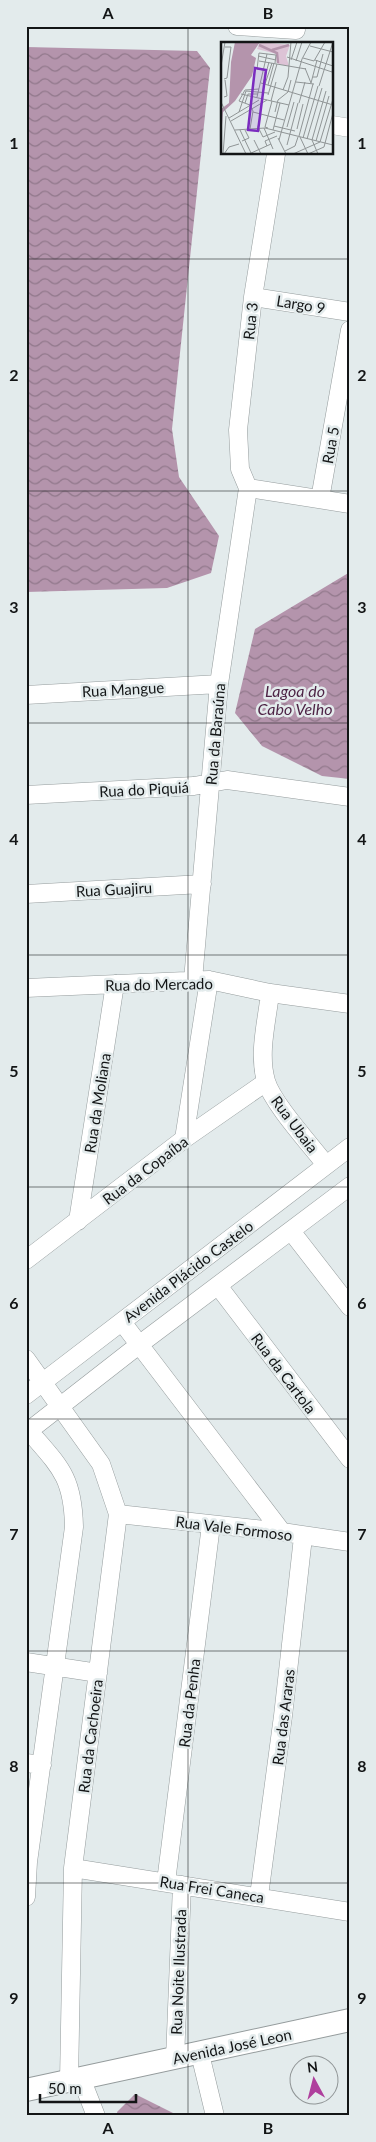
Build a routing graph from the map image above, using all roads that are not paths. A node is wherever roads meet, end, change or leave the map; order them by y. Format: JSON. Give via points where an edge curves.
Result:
{"nodes":[{"id":1,"x":237,"y":26,"type":"edge"},
{"id":2,"x":296,"y":33,"type":"edge"},
{"id":3,"x":334,"y":125,"type":"edge"},
{"id":4,"x":350,"y":128,"type":"edge"},
{"id":5,"x":276,"y":155,"type":"edge"},
{"id":6,"x":253,"y":297,"type":"junction"},
{"id":7,"x":350,"y":312,"type":"edge"},
{"id":8,"x":350,"y":330,"type":"edge"},
{"id":9,"x":345,"y":387,"type":"edge"},
{"id":10,"x":248,"y":488,"type":"junction"},
{"id":11,"x":320,"y":500,"type":"junction"},
{"id":12,"x":350,"y":504,"type":"edge"},
{"id":13,"x":219,"y":684,"type":"junction"},
{"id":14,"x":26,"y":695,"type":"edge"},
{"id":15,"x":210,"y":783,"type":"junction"},
{"id":16,"x":26,"y":796,"type":"edge"},
{"id":17,"x":350,"y":797,"type":"edge"},
{"id":18,"x":202,"y":884,"type":"junction"},
{"id":19,"x":26,"y":894,"type":"edge"},
{"id":20,"x":201,"y":980,"type":"junction"},
{"id":21,"x":115,"y":984,"type":"junction"},
{"id":22,"x":26,"y":988,"type":"edge"},
{"id":23,"x":270,"y":993,"type":"junction"},
{"id":24,"x":350,"y":1004,"type":"edge"},
{"id":25,"x":266,"y":1082,"type":"junction"},
{"id":26,"x":184,"y":1139,"type":"junction"},
{"id":27,"x":350,"y":1148,"type":"edge"},
{"id":28,"x":326,"y":1165,"type":"junction"},
{"id":29,"x":350,"y":1186,"type":"edge"},
{"id":30,"x":78,"y":1221,"type":"junction"},
{"id":31,"x":291,"y":1231,"type":"junction"},
{"id":32,"x":26,"y":1260,"type":"edge"},
{"id":33,"x":219,"y":1287,"type":"junction"},
{"id":34,"x":350,"y":1307,"type":"edge"},
{"id":35,"x":122,"y":1322,"type":"junction"},
{"id":36,"x":140,"y":1344,"type":"junction"},
{"id":37,"x":26,"y":1359,"type":"edge"},
{"id":38,"x":35,"y":1387,"type":"edge"},
{"id":39,"x":57,"y":1410,"type":"junction"},
{"id":40,"x":31,"y":1430,"type":"edge"},
{"id":41,"x":350,"y":1459,"type":"edge"},
{"id":42,"x":118,"y":1514,"type":"junction"},
{"id":43,"x":211,"y":1525,"type":"junction"},
{"id":44,"x":282,"y":1532,"type":"junction"},
{"id":45,"x":303,"y":1537,"type":"junction"},
{"id":46,"x":350,"y":1542,"type":"edge"},
{"id":47,"x":26,"y":1662,"type":"edge"},
{"id":48,"x":61,"y":1668,"type":"junction"},
{"id":49,"x":95,"y":1673,"type":"junction"},
{"id":50,"x":34,"y":1764,"type":"edge"},
{"id":51,"x":27,"y":1861,"type":"edge"},
{"id":52,"x":73,"y":1868,"type":"junction"},
{"id":53,"x":174,"y":1883,"type":"junction"},
{"id":54,"x":259,"y":1896,"type":"junction"},
{"id":55,"x":26,"y":1897,"type":"edge"},
{"id":56,"x":350,"y":1912,"type":"edge"},
{"id":57,"x":350,"y":2020,"type":"edge"},
{"id":58,"x":200,"y":2054,"type":"junction"},
{"id":59,"x":175,"y":2059,"type":"junction"},
{"id":60,"x":69,"y":2081,"type":"junction"},
{"id":61,"x":30,"y":2089,"type":"edge"},
{"id":62,"x":96,"y":2116,"type":"edge"},
{"id":63,"x":216,"y":2116,"type":"edge"}],
"edges":[{"from":1,"to":2,"type":"street"},
{"from":3,"to":4,"type":"street"},
{"from":5,"to":6,"type":"street","name":"Rua 3"},
{"from":6,"to":7,"type":"street","name":"Largo 9"},
{"from":6,"to":10,"type":"street","name":"Rua 3","via":[[238,430],[240,469]]},
{"from":8,"to":9,"type":"street","name":"Rua 5"},
{"from":9,"to":11,"type":"street","name":"Rua 5"},
{"from":10,"to":11,"type":"street"},
{"from":10,"to":13,"type":"street","name":"Rua da Baraúna"},
{"from":11,"to":12,"type":"street"},
{"from":13,"to":14,"type":"street","name":"Rua Mangue"},
{"from":13,"to":15,"type":"street","name":"Rua da Baraúna"},
{"from":15,"to":16,"type":"street","name":"Rua do Piquiá"},
{"from":15,"to":17,"type":"street","name":"Rua do Piquiá","via":[[227,780]]},
{"from":15,"to":18,"type":"street","name":"Rua da Baraúna"},
{"from":18,"to":19,"type":"street","name":"Rua Guajiru"},
{"from":18,"to":20,"type":"street","name":"Rua da Baraúna"},
{"from":20,"to":21,"type":"street","name":"Rua do Mercado"},
{"from":20,"to":23,"type":"street","name":"Rua do Mercado"},
{"from":20,"to":26,"type":"street","name":"Rua da Baraúna"},
{"from":21,"to":22,"type":"street","name":"Rua do Mercado"},
{"from":21,"to":30,"type":"street","name":"Rua da Moliana"},
{"from":23,"to":24,"type":"street","name":"Rua do Mercado"},
{"from":23,"to":25,"type":"street","name":"Rua Ubaia","via":[[263,1060]]},
{"from":25,"to":26,"type":"street","name":"Rua da Copaíba"},
{"from":25,"to":28,"type":"street","name":"Rua Ubaia"},
{"from":26,"to":30,"type":"street","name":"Rua da Copaíba"},
{"from":27,"to":28,"type":"street","name":"Avenida Plácido Castelo"},
{"from":28,"to":35,"type":"street","name":"Avenida Plácido Castelo"},
{"from":29,"to":31,"type":"street","name":"Avenida Plácido Castelo"},
{"from":30,"to":32,"type":"street","name":"Rua da Copaíba"},
{"from":31,"to":33,"type":"street","name":"Avenida Plácido Castelo"},
{"from":31,"to":34,"type":"street"},
{"from":33,"to":36,"type":"street","name":"Avenida Plácido Castelo"},
{"from":33,"to":41,"type":"street","name":"Rua da Cartola"},
{"from":35,"to":36,"type":"street"},
{"from":35,"to":38,"type":"street","name":"Avenida Plácido Castelo"},
{"from":36,"to":39,"type":"street","name":"Avenida Plácido Castelo"},
{"from":36,"to":44,"type":"street"},
{"from":37,"to":38,"type":"street","name":"Rua da Cachoeira"},
{"from":38,"to":39,"type":"street","name":"Rua da Cachoeira"},
{"from":39,"to":40,"type":"street","name":"Avenida Plácido Castelo"},
{"from":39,"to":42,"type":"street","name":"Rua da Cachoeira","via":[[92,1448],[101,1464]]},
{"from":40,"to":48,"type":"street","via":[[62,1471],[74,1506]]},
{"from":42,"to":43,"type":"street","name":"Rua Vale Formoso"},
{"from":42,"to":49,"type":"street","name":"Rua da Cachoeira"},
{"from":43,"to":44,"type":"street","name":"Rua Vale Formoso"},
{"from":43,"to":53,"type":"street","name":"Rua da Penha"},
{"from":44,"to":45,"type":"street","name":"Rua Vale Formoso"},
{"from":45,"to":46,"type":"street","name":"Rua Vale Formoso"},
{"from":45,"to":54,"type":"street","name":"Rua das Araras","via":[[284,1716]]},
{"from":47,"to":48,"type":"street"},
{"from":48,"to":49,"type":"street"},
{"from":48,"to":50,"type":"street"},
{"from":49,"to":52,"type":"street","name":"Rua da Cachoeira"},
{"from":50,"to":51,"type":"street"},
{"from":51,"to":55,"type":"street"},
{"from":52,"to":53,"type":"street","name":"Rua Frei Caneca"},
{"from":52,"to":60,"type":"street","name":"Rua da Cachoeira"},
{"from":53,"to":54,"type":"street","name":"Rua Frei Caneca"},
{"from":53,"to":59,"type":"street","name":"Rua Noite Ilustrada"},
{"from":54,"to":56,"type":"street","name":"Rua Frei Caneca"},
{"from":57,"to":58,"type":"main road","name":"Avenida José Leon"},
{"from":58,"to":59,"type":"main road","name":"Avenida José Leon"},
{"from":58,"to":63,"type":"street"},
{"from":59,"to":60,"type":"main road","name":"Avenida José Leon"},
{"from":60,"to":61,"type":"main road","name":"Avenida José Leon"},
{"from":60,"to":62,"type":"street"}]}
